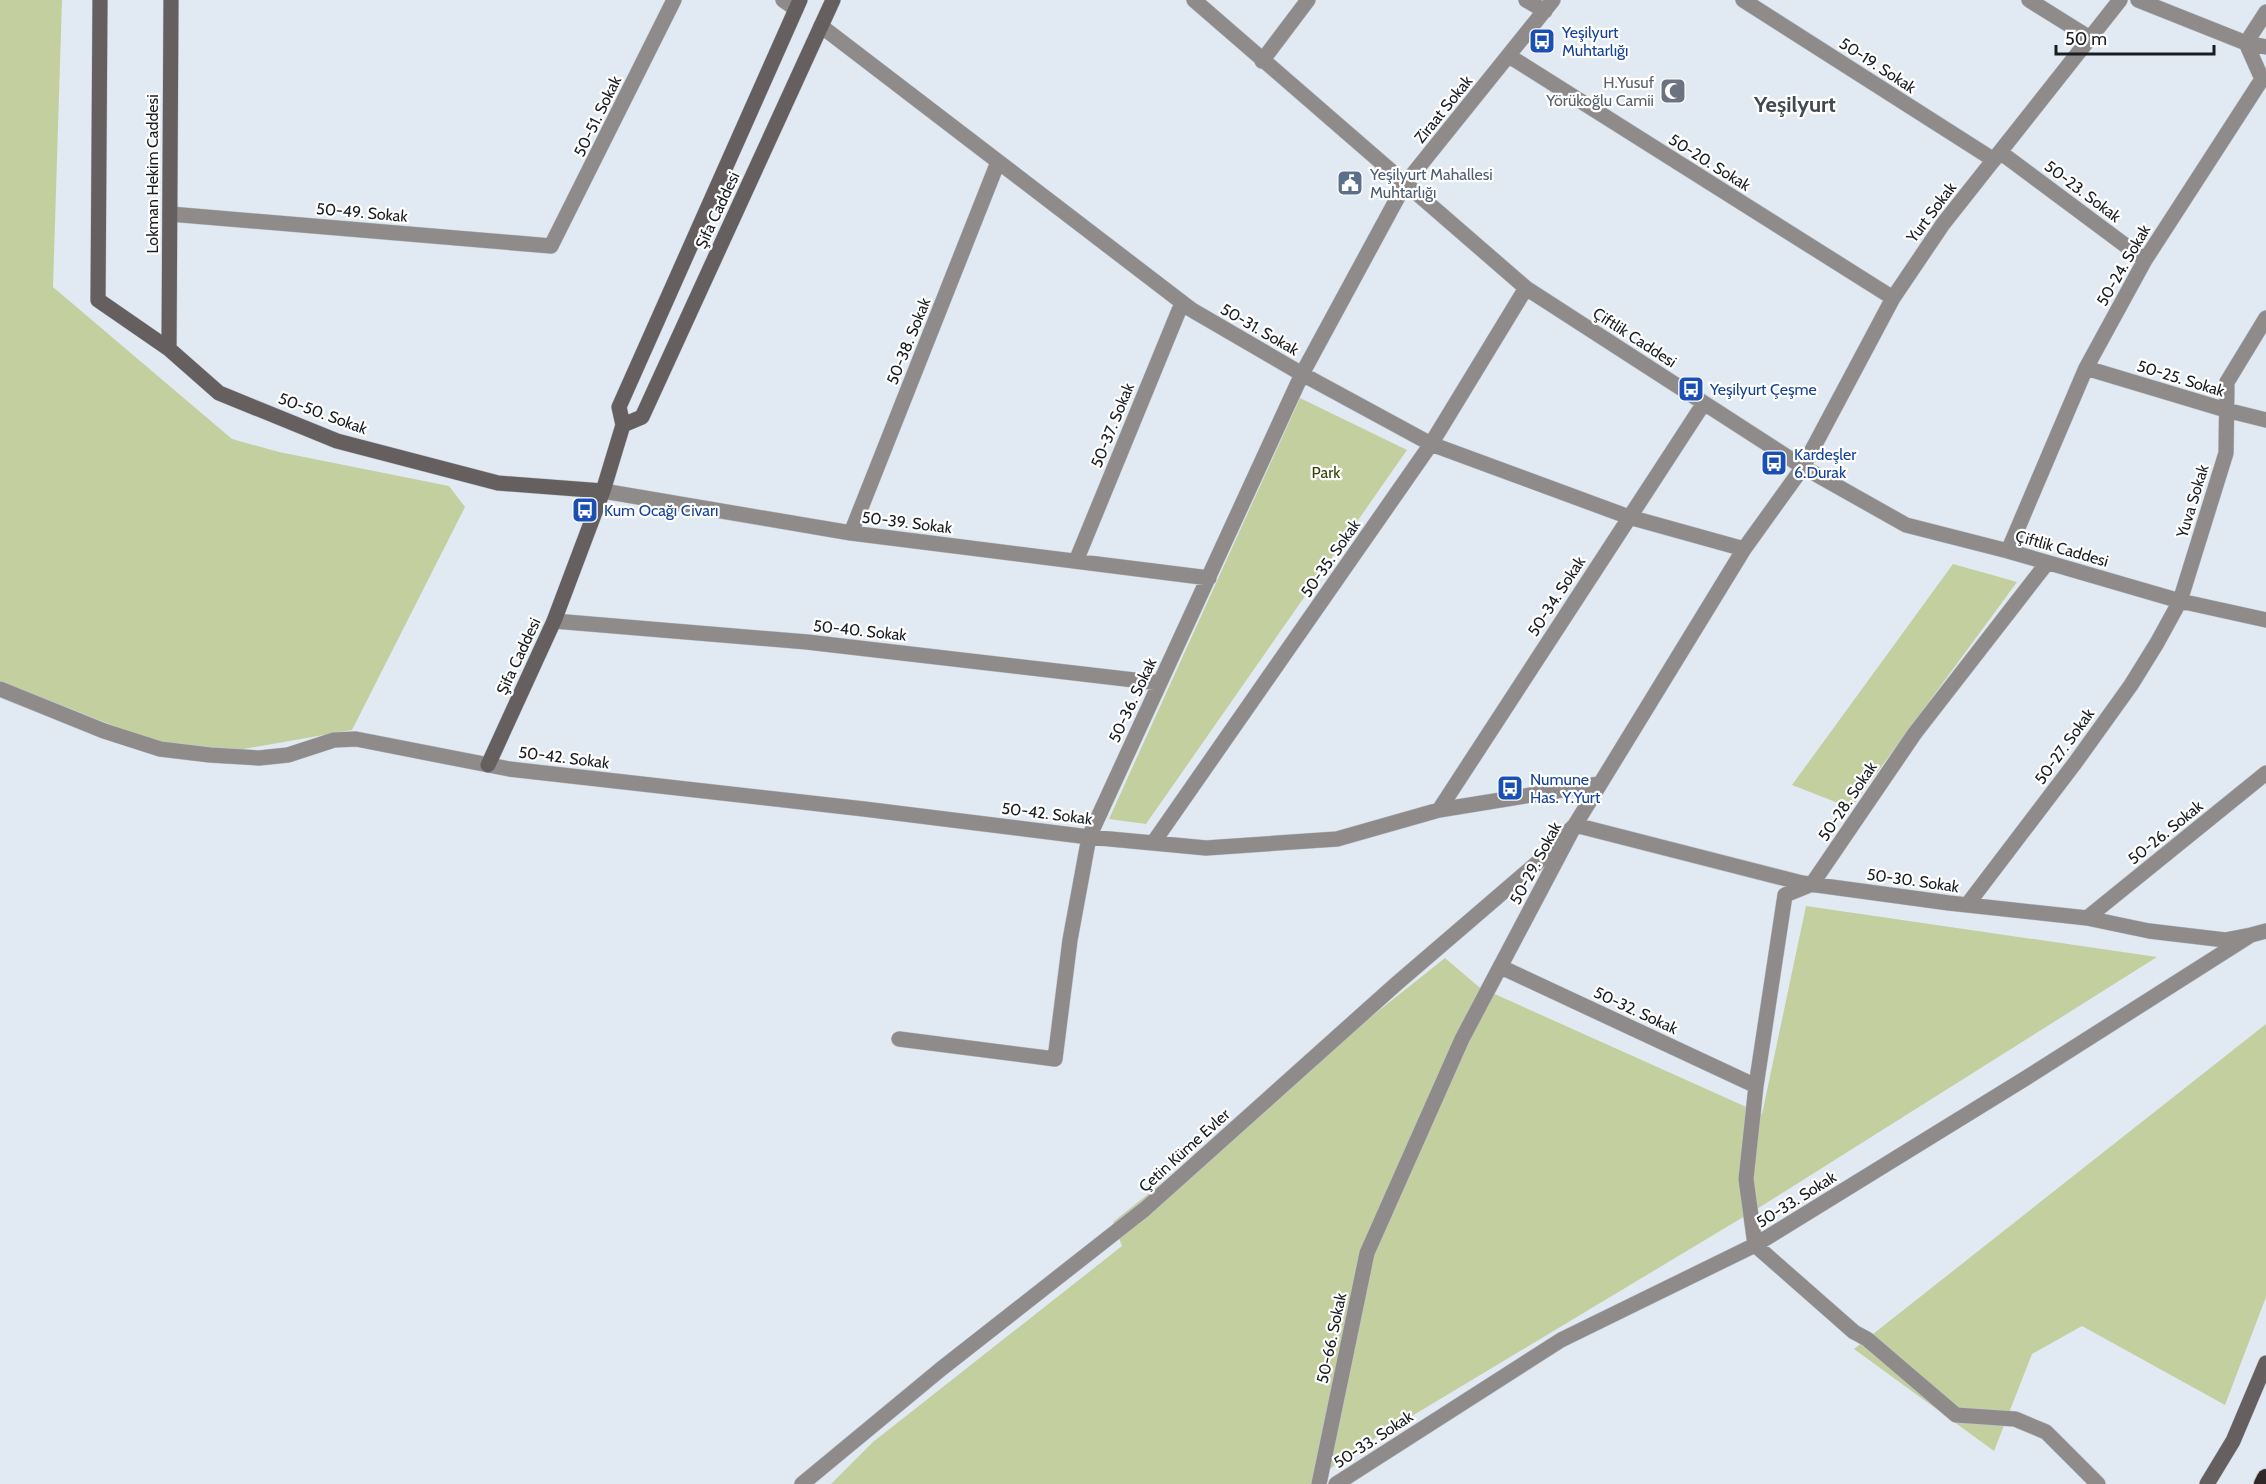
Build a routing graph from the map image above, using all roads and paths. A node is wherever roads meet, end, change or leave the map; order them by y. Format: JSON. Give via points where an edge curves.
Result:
{"nodes":[{"id":1,"x":100,"y":0,"type":"edge"},
{"id":2,"x":171,"y":0,"type":"edge"},
{"id":3,"x":672,"y":0,"type":"edge"},
{"id":4,"x":783,"y":0,"type":"edge"},
{"id":5,"x":833,"y":0,"type":"edge"},
{"id":6,"x":1194,"y":0,"type":"edge"},
{"id":7,"x":1308,"y":0,"type":"edge"},
{"id":8,"x":1526,"y":0,"type":"edge"},
{"id":9,"x":1743,"y":0,"type":"edge"},
{"id":10,"x":2029,"y":0,"type":"edge"},
{"id":11,"x":2120,"y":0,"type":"edge"},
{"id":12,"x":2138,"y":0,"type":"edge"},
{"id":13,"x":798,"y":4,"type":"edge"},
{"id":14,"x":1549,"y":5,"type":"edge"},
{"id":15,"x":2266,"y":12,"type":"edge"},
{"id":16,"x":821,"y":26,"type":"junction"},
{"id":17,"x":2090,"y":38,"type":"junction"},
{"id":18,"x":2246,"y":43,"type":"junction"},
{"id":19,"x":2266,"y":47,"type":"edge"},
{"id":20,"x":1509,"y":56,"type":"junction"},
{"id":21,"x":1262,"y":61,"type":"junction"},
{"id":22,"x":1997,"y":156,"type":"junction"},
{"id":23,"x":999,"y":162,"type":"junction"},
{"id":24,"x":1405,"y":184,"type":"junction"},
{"id":25,"x":170,"y":214,"type":"junction"},
{"id":26,"x":551,"y":246,"type":"joint"},
{"id":27,"x":2145,"y":260,"type":"junction"},
{"id":28,"x":1526,"y":288,"type":"junction"},
{"id":29,"x":1893,"y":298,"type":"junction"},
{"id":30,"x":1182,"y":303,"type":"junction"},
{"id":31,"x":2266,"y":318,"type":"edge"},
{"id":32,"x":169,"y":349,"type":"junction"},
{"id":33,"x":2086,"y":368,"type":"junction"},
{"id":34,"x":1302,"y":374,"type":"junction"},
{"id":35,"x":1704,"y":403,"type":"junction"},
{"id":36,"x":2226,"y":410,"type":"junction"},
{"id":37,"x":2266,"y":420,"type":"edge"},
{"id":38,"x":623,"y":425,"type":"junction"},
{"id":39,"x":1431,"y":444,"type":"junction"},
{"id":40,"x":1803,"y":467,"type":"junction"},
{"id":41,"x":603,"y":491,"type":"junction"},
{"id":42,"x":1629,"y":517,"type":"junction"},
{"id":43,"x":851,"y":533,"type":"junction"},
{"id":44,"x":1744,"y":549,"type":"junction"},
{"id":45,"x":2008,"y":551,"type":"junction"},
{"id":46,"x":1076,"y":561,"type":"junction"},
{"id":47,"x":2047,"y":563,"type":"junction"},
{"id":48,"x":1209,"y":578,"type":"junction"},
{"id":49,"x":2180,"y":601,"type":"junction"},
{"id":50,"x":2266,"y":620,"type":"edge"},
{"id":51,"x":554,"y":621,"type":"junction"},
{"id":52,"x":1160,"y":683,"type":"junction"},
{"id":53,"x":0,"y":689,"type":"edge"},
{"id":54,"x":488,"y":765,"type":"junction"},
{"id":55,"x":2266,"y":773,"type":"edge"},
{"id":56,"x":1599,"y":784,"type":"junction"},
{"id":57,"x":1439,"y":810,"type":"junction"},
{"id":58,"x":1575,"y":825,"type":"junction"},
{"id":59,"x":1089,"y":837,"type":"junction"},
{"id":60,"x":1153,"y":843,"type":"junction"},
{"id":61,"x":1812,"y":884,"type":"junction"},
{"id":62,"x":1966,"y":905,"type":"junction"},
{"id":63,"x":2087,"y":918,"type":"junction"},
{"id":64,"x":2258,"y":933,"type":"edge"},
{"id":65,"x":1501,"y":967,"type":"junction"},
{"id":66,"x":899,"y":1039,"type":"dead end"},
{"id":67,"x":1756,"y":1086,"type":"junction"},
{"id":68,"x":1389,"y":1203,"type":"joint"},
{"id":69,"x":1755,"y":1245,"type":"junction"},
{"id":70,"x":2266,"y":1364,"type":"edge"},
{"id":71,"x":2266,"y":1478,"type":"edge"},
{"id":72,"x":802,"y":1484,"type":"edge"},
{"id":73,"x":1318,"y":1484,"type":"edge"},
{"id":74,"x":1336,"y":1484,"type":"edge"},
{"id":75,"x":2098,"y":1484,"type":"edge"},
{"id":76,"x":2207,"y":1484,"type":"edge"},
{"id":77,"x":2263,"y":1484,"type":"edge"}],
"edges":[{"from":1,"to":32,"type":"street","name":"50-50. Sokak","via":[[98,300]]},
{"from":2,"to":25,"type":"street","name":"Lokman Hekim Caddesi"},
{"from":3,"to":26,"type":"street","name":"50-51. Sokak"},
{"from":4,"to":13,"type":"street"},
{"from":5,"to":16,"type":"street","name":"Şifa Caddesi"},
{"from":6,"to":21,"type":"street","name":"Çiftlik Caddesi"},
{"from":7,"to":21,"type":"street"},
{"from":8,"to":14,"type":"street"},
{"from":9,"to":22,"type":"street","name":"50-19. Sokak"},
{"from":10,"to":17,"type":"street"},
{"from":11,"to":17,"type":"street","name":"Yurt Sokak"},
{"from":12,"to":18,"type":"street"},
{"from":13,"to":38,"type":"street","name":"Şifa Caddesi","via":[[619,406]]},
{"from":14,"to":20,"type":"street","name":"Ziraat Sokak"},
{"from":15,"to":18,"type":"street"},
{"from":16,"to":23,"type":"street","name":"50-31. Sokak"},
{"from":16,"to":38,"type":"street","name":"Şifa Caddesi","via":[[642,417]]},
{"from":17,"to":22,"type":"street","name":"Yurt Sokak"},
{"from":18,"to":19,"type":"street"},
{"from":18,"to":27,"type":"street","name":"50-24. Sokak","via":[[2262,79]]},
{"from":20,"to":24,"type":"street","name":"Ziraat Sokak"},
{"from":20,"to":29,"type":"street","name":"50-20. Sokak"},
{"from":21,"to":24,"type":"street","name":"Çiftlik Caddesi"},
{"from":22,"to":27,"type":"street","name":"50-23. Sokak"},
{"from":22,"to":29,"type":"street","name":"Yurt Sokak","via":[[1943,224]]},
{"from":23,"to":30,"type":"street","name":"50-31. Sokak"},
{"from":23,"to":43,"type":"street","name":"50-38. Sokak"},
{"from":24,"to":28,"type":"street","name":"Çiftlik Caddesi"},
{"from":24,"to":34,"type":"street","name":"Ziraat Sokak"},
{"from":25,"to":26,"type":"street","name":"50-49. Sokak"},
{"from":25,"to":32,"type":"street","name":"Lokman Hekim Caddesi"},
{"from":27,"to":33,"type":"street","name":"50-24. Sokak"},
{"from":28,"to":35,"type":"street","name":"Çiftlik Caddesi"},
{"from":28,"to":39,"type":"street","name":"50-35. Sokak"},
{"from":29,"to":40,"type":"street","name":"Yurt Sokak"},
{"from":30,"to":34,"type":"street","name":"50-31. Sokak"},
{"from":30,"to":46,"type":"street","name":"50-37. Sokak"},
{"from":31,"to":36,"type":"street","name":"Yuva Sokak","via":[[2227,382]]},
{"from":32,"to":41,"type":"street","name":"50-50. Sokak","via":[[219,393],[337,441],[498,483]]},
{"from":33,"to":36,"type":"street","name":"50-25. Sokak"},
{"from":33,"to":45,"type":"street","name":"50-24. Sokak"},
{"from":34,"to":39,"type":"street","name":"50-31. Sokak"},
{"from":34,"to":48,"type":"street","name":"50-36. Sokak"},
{"from":35,"to":40,"type":"street","name":"Çiftlik Caddesi"},
{"from":35,"to":42,"type":"street","name":"50-34. Sokak"},
{"from":36,"to":37,"type":"street","name":"50-25. Sokak"},
{"from":36,"to":49,"type":"street","name":"Yuva Sokak","via":[[2226,453]]},
{"from":38,"to":41,"type":"street","name":"Şifa Caddesi"},
{"from":39,"to":42,"type":"street","name":"50-31. Sokak"},
{"from":39,"to":60,"type":"street","name":"50-35. Sokak"},
{"from":40,"to":44,"type":"street","name":"50-29. Sokak"},
{"from":40,"to":45,"type":"street","name":"Çiftlik Caddesi","via":[[1906,525]]},
{"from":41,"to":43,"type":"street","name":"50-39. Sokak"},
{"from":41,"to":51,"type":"street","name":"Şifa Caddesi"},
{"from":42,"to":44,"type":"street","name":"50-31. Sokak"},
{"from":42,"to":57,"type":"street","name":"50-34. Sokak"},
{"from":43,"to":46,"type":"street","name":"50-39. Sokak"},
{"from":44,"to":56,"type":"street","name":"50-29. Sokak"},
{"from":45,"to":47,"type":"street","name":"Çiftlik Caddesi"},
{"from":46,"to":48,"type":"street","name":"50-39. Sokak"},
{"from":47,"to":49,"type":"street","name":"Çiftlik Caddesi"},
{"from":47,"to":61,"type":"street","name":"50-28. Sokak","via":[[1915,733]]},
{"from":48,"to":52,"type":"street","name":"50-36. Sokak"},
{"from":49,"to":50,"type":"street","name":"Çiftlik Caddesi"},
{"from":49,"to":62,"type":"street","name":"50-27. Sokak","via":[[2131,684]]},
{"from":51,"to":52,"type":"street","name":"50-40. Sokak","via":[[807,642]]},
{"from":51,"to":54,"type":"street","name":"Şifa Caddesi"},
{"from":52,"to":59,"type":"street","name":"50-36. Sokak"},
{"from":53,"to":54,"type":"street","name":"50-42. Sokak","via":[[160,749],[259,758],[288,755],[334,740],[356,739]]},
{"from":54,"to":59,"type":"street","name":"50-42. Sokak"},
{"from":55,"to":63,"type":"street","name":"50-26. Sokak"},
{"from":56,"to":57,"type":"street","name":"50-42. Sokak"},
{"from":56,"to":58,"type":"street","name":"50-29. Sokak"},
{"from":57,"to":60,"type":"street","name":"50-42. Sokak","via":[[1337,839],[1206,848]]},
{"from":58,"to":61,"type":"street","name":"50-30. Sokak"},
{"from":58,"to":65,"type":"street","name":"50-29. Sokak"},
{"from":58,"to":72,"type":"street","name":"Çetin Küme Evler","via":[[1537,863],[1145,1209]]},
{"from":59,"to":60,"type":"street","name":"50-42. Sokak"},
{"from":59,"to":66,"type":"street","name":"50-36. Sokak","via":[[1070,940],[1055,1059]]},
{"from":61,"to":62,"type":"street","name":"50-30. Sokak"},
{"from":61,"to":67,"type":"street","via":[[1785,895]]},
{"from":62,"to":63,"type":"street","name":"50-30. Sokak"},
{"from":63,"to":64,"type":"street","name":"50-30. Sokak","via":[[2149,931],[2225,940]]},
{"from":64,"to":69,"type":"street","name":"50-33. Sokak"},
{"from":65,"to":67,"type":"street","name":"50-32. Sokak"},
{"from":65,"to":68,"type":"street","name":"50-29. Sokak","via":[[1462,1040]]},
{"from":67,"to":69,"type":"street","via":[[1746,1179]]},
{"from":68,"to":73,"type":"street","name":"50-66. Sokak","via":[[1367,1253]]},
{"from":69,"to":74,"type":"street","name":"50-33. Sokak","via":[[1561,1340]]},
{"from":69,"to":75,"type":"street","via":[[1956,1415],[2015,1419],[2046,1432]]},
{"from":70,"to":76,"type":"street","via":[[2233,1441]]},
{"from":71,"to":77,"type":"highway"}]}
